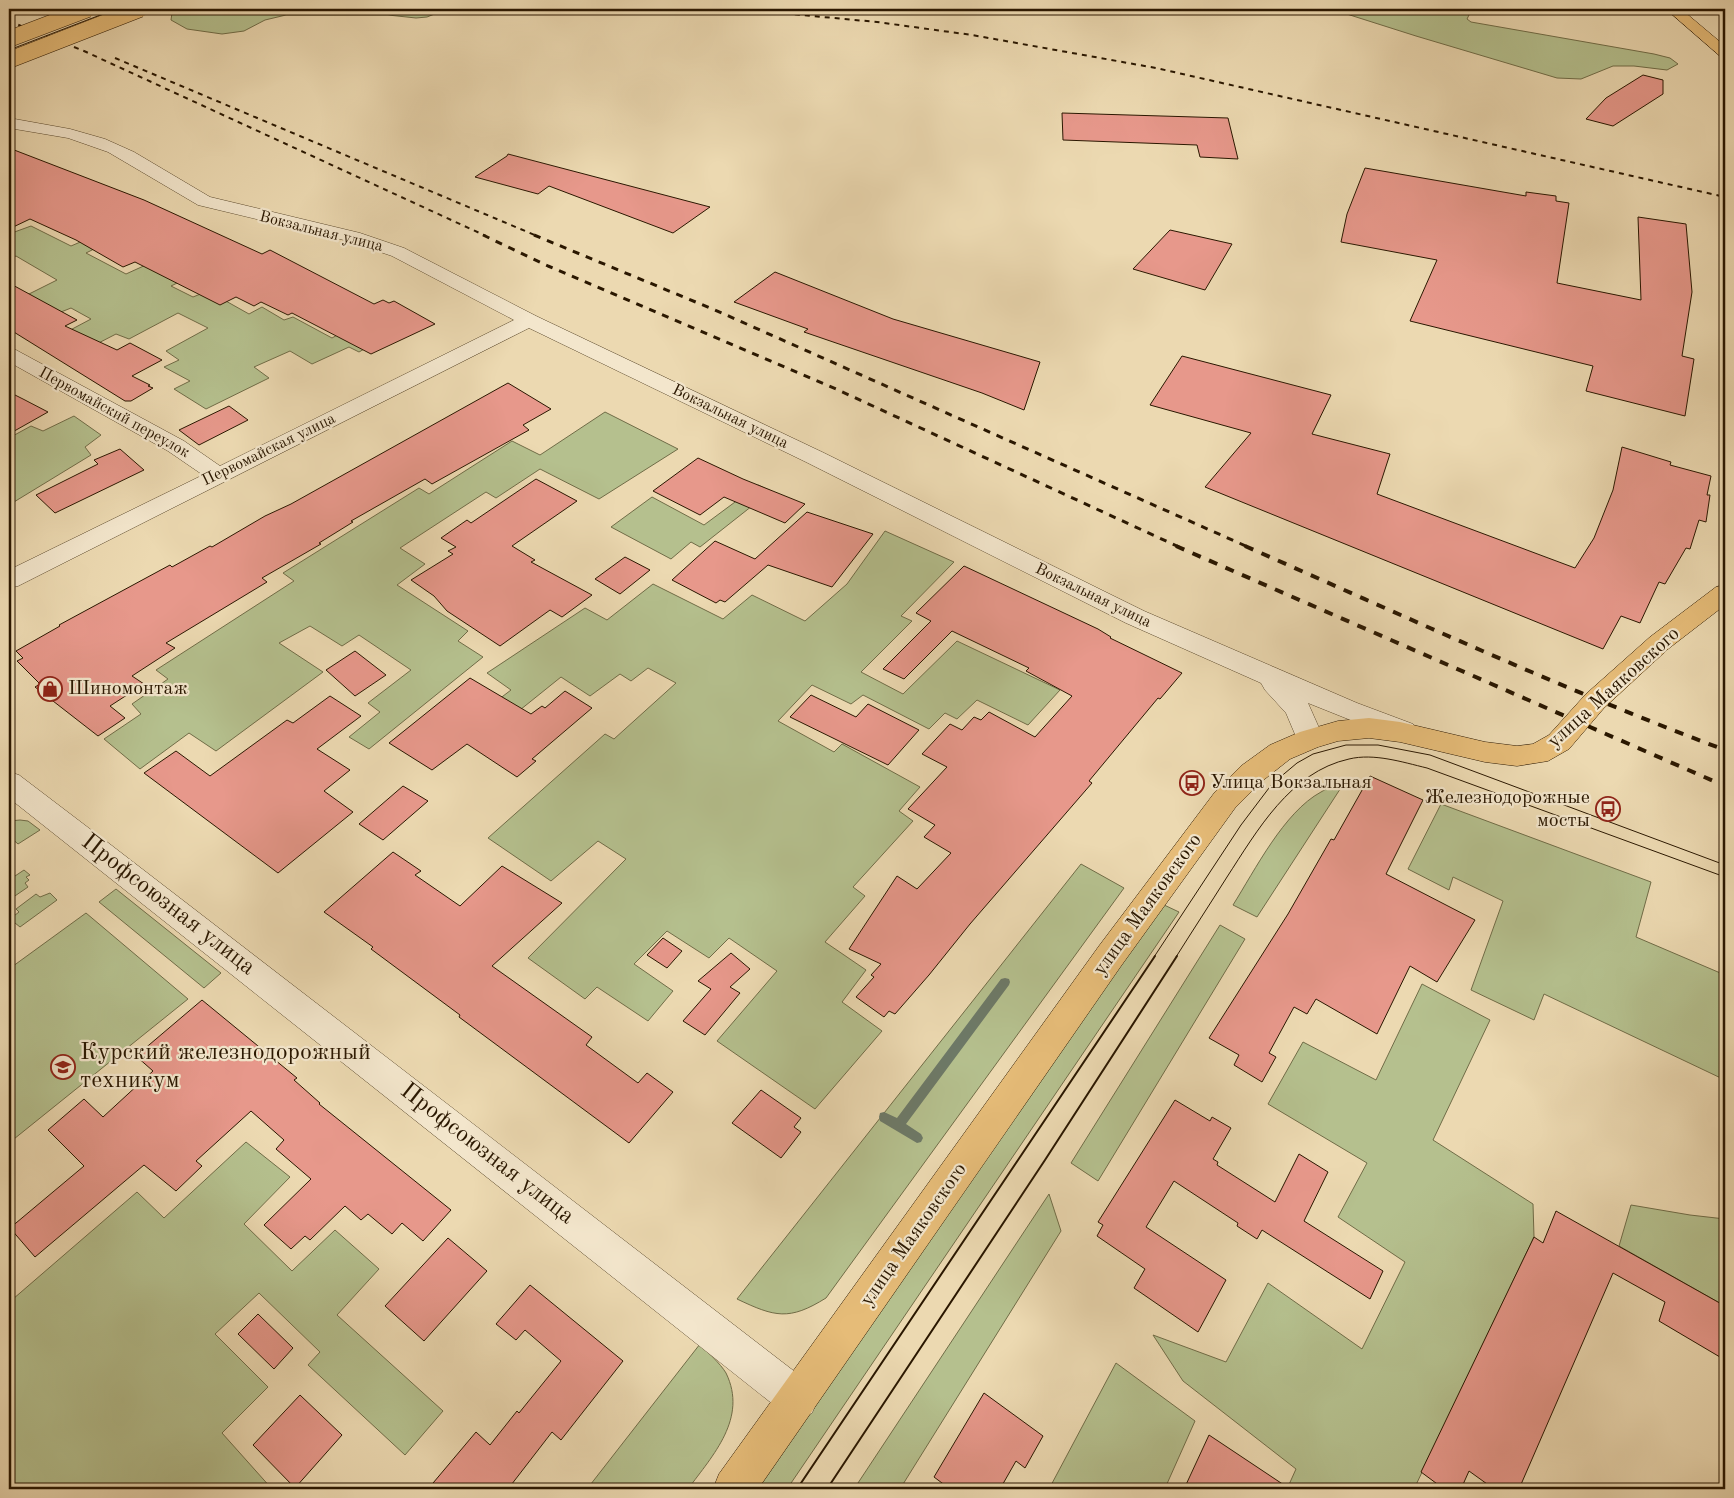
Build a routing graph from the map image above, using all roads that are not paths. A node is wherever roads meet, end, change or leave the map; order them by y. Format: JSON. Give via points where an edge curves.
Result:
{"nodes":[{"id":1,"x":88,"y":9,"type":"edge"},
{"id":2,"x":140,"y":9,"type":"edge"},
{"id":3,"x":1673,"y":9,"type":"edge"},
{"id":4,"x":1702,"y":34,"type":"junction"},
{"id":5,"x":9,"y":39,"type":"edge"},
{"id":6,"x":1725,"y":47,"type":"edge"},
{"id":7,"x":1725,"y":53,"type":"edge"},
{"id":8,"x":9,"y":60,"type":"edge"},
{"id":9,"x":9,"y":123,"type":"edge"},
{"id":10,"x":529,"y":320,"type":"junction"},
{"id":11,"x":9,"y":354,"type":"edge"},
{"id":12,"x":218,"y":475,"type":"junction"},
{"id":13,"x":9,"y":580,"type":"edge"},
{"id":14,"x":1725,"y":593,"type":"edge"},
{"id":15,"x":1264,"y":674,"type":"junction"},
{"id":16,"x":1310,"y":739,"type":"junction"},
{"id":17,"x":1443,"y":743,"type":"junction"},
{"id":18,"x":9,"y":783,"type":"edge"},
{"id":19,"x":798,"y":1399,"type":"junction"},
{"id":20,"x":734,"y":1489,"type":"edge"}],
"edges":[{"from":1,"to":5,"type":"main road","bridge":true},
{"from":2,"to":8,"type":"main road","bridge":true},
{"from":3,"to":4,"type":"main road"},
{"from":4,"to":6,"type":"main road"},
{"from":4,"to":7,"type":"main road"},
{"from":9,"to":10,"type":"street","name":"Вокзальная улица","via":[[90,138],[127,155],[181,191],[204,202],[354,237],[398,252]]},
{"from":10,"to":12,"type":"street","name":"Первомайская улица"},
{"from":10,"to":15,"type":"street","name":"Вокзальная улица","via":[[1135,617]]},
{"from":11,"to":12,"type":"street","name":"Первомайский переулок","via":[[176,446]]},
{"from":12,"to":13,"type":"street","name":"Первомайская улица"},
{"from":14,"to":17,"type":"main road","name":"улица Маяковского","via":[[1652,649],[1549,749],[1538,754],[1517,756]]},
{"from":15,"to":16,"type":"street","via":[[1299,709]]},
{"from":15,"to":17,"type":"street","name":"Вокзальная улица","via":[[1390,727]]},
{"from":16,"to":17,"type":"main road","name":"улица Маяковского","via":[[1338,731],[1369,728]]},
{"from":16,"to":19,"type":"main road","name":"улица Маяковского","via":[[1280,752],[1225,800],[1110,956]]},
{"from":18,"to":19,"type":"street","name":"Профсоюзная улица"},
{"from":19,"to":20,"type":"main road","name":"улица Маяковского"}]}
